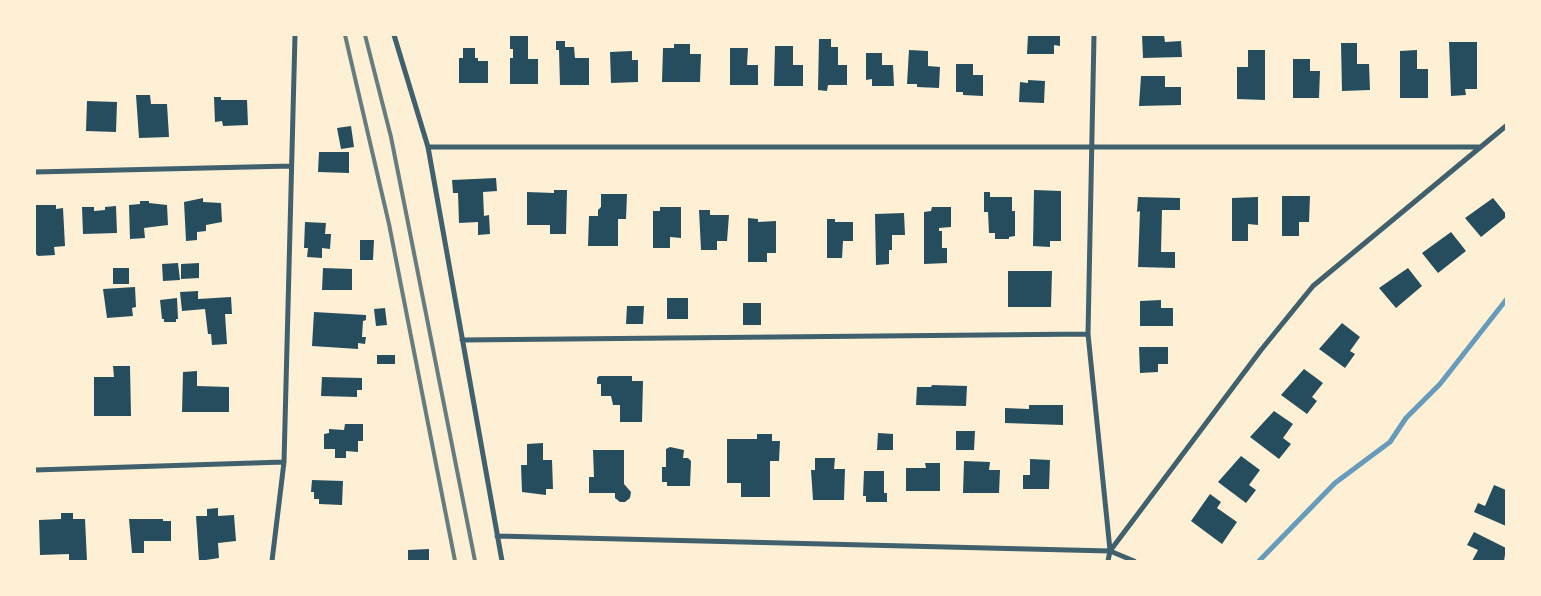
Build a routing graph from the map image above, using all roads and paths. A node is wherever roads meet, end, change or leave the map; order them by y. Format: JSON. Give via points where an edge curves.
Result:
{"nodes":[{"id":1,"x":295,"y":35,"type":"edge"},
{"id":2,"x":394,"y":35,"type":"edge"},
{"id":3,"x":1094,"y":35,"type":"edge"},
{"id":4,"x":1506,"y":126,"type":"edge"},
{"id":5,"x":428,"y":147,"type":"junction"},
{"id":6,"x":1480,"y":147,"type":"junction"},
{"id":7,"x":1093,"y":148,"type":"junction"},
{"id":8,"x":291,"y":166,"type":"junction"},
{"id":9,"x":35,"y":172,"type":"edge"},
{"id":10,"x":1088,"y":334,"type":"junction"},
{"id":11,"x":462,"y":340,"type":"junction"},
{"id":12,"x":284,"y":462,"type":"junction"},
{"id":13,"x":35,"y":470,"type":"edge"},
{"id":14,"x":497,"y":536,"type":"junction"},
{"id":15,"x":1110,"y":550,"type":"junction"},
{"id":16,"x":272,"y":561,"type":"edge"},
{"id":17,"x":502,"y":561,"type":"edge"},
{"id":18,"x":1108,"y":561,"type":"edge"},
{"id":19,"x":1134,"y":561,"type":"edge"}],
"edges":[{"from":1,"to":8,"type":"street"},
{"from":2,"to":5,"type":"street"},
{"from":3,"to":7,"type":"street"},
{"from":4,"to":6,"type":"street"},
{"from":5,"to":7,"type":"street"},
{"from":5,"to":11,"type":"street"},
{"from":6,"to":7,"type":"street"},
{"from":6,"to":15,"type":"street","via":[[1313,286]]},
{"from":7,"to":10,"type":"street"},
{"from":8,"to":9,"type":"street"},
{"from":8,"to":12,"type":"street"},
{"from":10,"to":11,"type":"street"},
{"from":10,"to":15,"type":"street"},
{"from":11,"to":14,"type":"street"},
{"from":12,"to":13,"type":"street"},
{"from":12,"to":16,"type":"street"},
{"from":14,"to":15,"type":"street"},
{"from":14,"to":17,"type":"street"},
{"from":15,"to":18,"type":"street"},
{"from":15,"to":19,"type":"street"}]}
